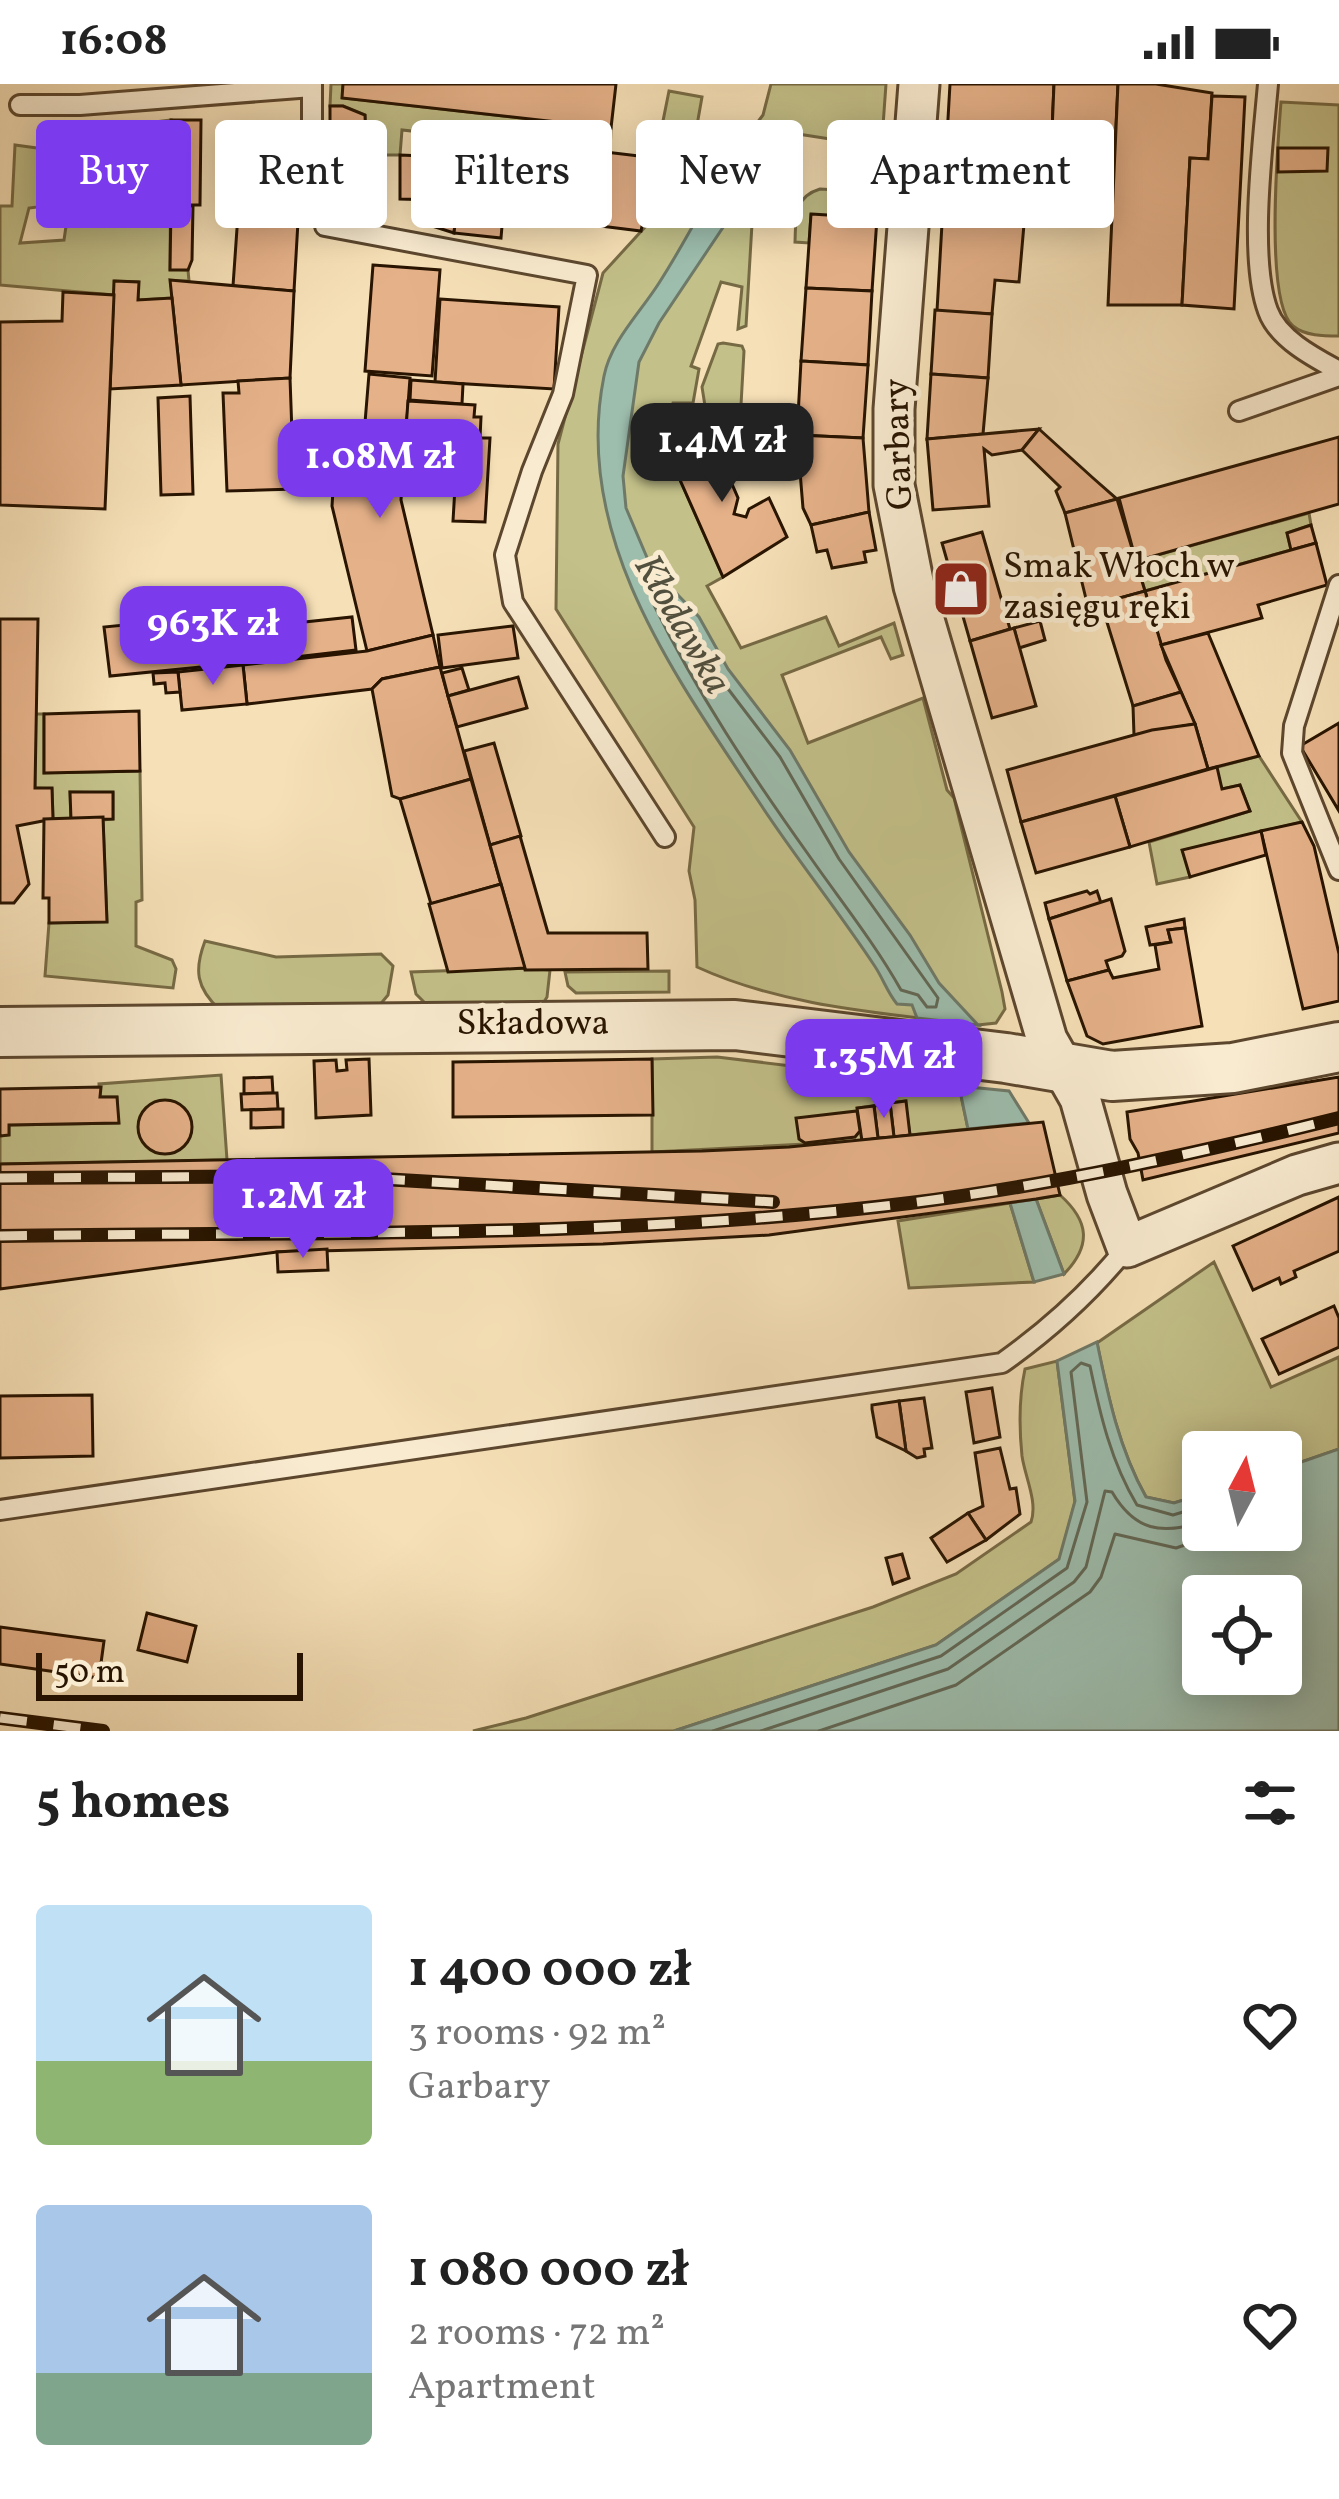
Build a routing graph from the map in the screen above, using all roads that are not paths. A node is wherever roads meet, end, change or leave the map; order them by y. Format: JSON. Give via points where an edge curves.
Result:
{"nodes":[{"id":1,"x":919,"y":84,"type":"edge"},
{"id":2,"x":1268,"y":84,"type":"edge"},
{"id":3,"x":312,"y":86,"type":"edge"},
{"id":4,"x":20,"y":105,"type":"dead end"},
{"id":5,"x":1339,"y":374,"type":"edge"},
{"id":6,"x":1239,"y":412,"type":"dead end"},
{"id":7,"x":1339,"y":585,"type":"edge"},
{"id":8,"x":665,"y":837,"type":"dead end"},
{"id":9,"x":1339,"y":870,"type":"edge"},
{"id":10,"x":0,"y":1032,"type":"edge"},
{"id":11,"x":1339,"y":1047,"type":"edge"},
{"id":12,"x":1063,"y":1069,"type":"junction"},
{"id":13,"x":1339,"y":1163,"type":"edge"},
{"id":14,"x":1126,"y":1247,"type":"junction"},
{"id":15,"x":0,"y":1510,"type":"edge"}],
"edges":[{"from":1,"to":12,"type":"street","name":"Garbary","via":[[894,485],[914,586],[1047,1040]]},
{"from":2,"to":5,"type":"lane","via":[[1258,240],[1268,314],[1300,350]]},
{"from":3,"to":4,"type":"lane"},
{"from":3,"to":8,"type":"lane","via":[[325,226],[587,275],[563,394],[505,555],[513,602]]},
{"from":5,"to":6,"type":"lane"},
{"from":7,"to":9,"type":"lane","via":[[1292,753]]},
{"from":10,"to":12,"type":"street","name":"Składowa","via":[[735,1025]]},
{"from":11,"to":12,"type":"street","name":"Składowa","via":[[1192,1073]]},
{"from":12,"to":14,"type":"street","name":"Garbary","via":[[1080,1098]]},
{"from":13,"to":14,"type":"street"},
{"from":14,"to":15,"type":"lane","via":[[1093,1289],[1001,1363]]}]}
